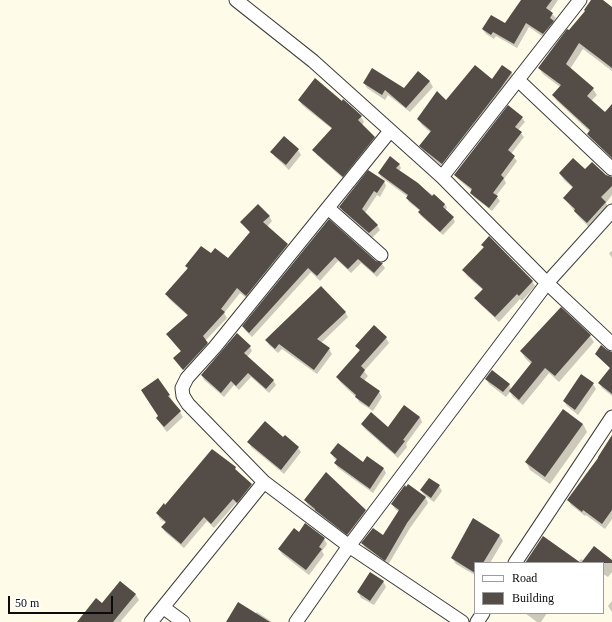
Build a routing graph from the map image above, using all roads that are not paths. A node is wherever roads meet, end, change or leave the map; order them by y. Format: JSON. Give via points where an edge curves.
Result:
{"nodes":[{"id":1,"x":236,"y":0,"type":"edge"},
{"id":2,"x":580,"y":0,"type":"edge"},
{"id":3,"x":518,"y":80,"type":"junction"},
{"id":4,"x":390,"y":131,"type":"junction"},
{"id":5,"x":612,"y":169,"type":"edge"},
{"id":6,"x":442,"y":177,"type":"junction"},
{"id":7,"x":328,"y":208,"type":"junction"},
{"id":8,"x":612,"y":211,"type":"edge"},
{"id":9,"x":381,"y":256,"type":"dead end"},
{"id":10,"x":547,"y":284,"type":"junction"},
{"id":11,"x":612,"y":344,"type":"edge"},
{"id":12,"x":612,"y":416,"type":"edge"},
{"id":13,"x":264,"y":482,"type":"junction"},
{"id":14,"x":349,"y":546,"type":"junction"},
{"id":15,"x":516,"y":562,"type":"edge"},
{"id":16,"x":164,"y":608,"type":"junction"},
{"id":17,"x":151,"y":622,"type":"edge"},
{"id":18,"x":183,"y":622,"type":"edge"},
{"id":19,"x":296,"y":622,"type":"edge"},
{"id":20,"x":462,"y":622,"type":"edge"}],
"edges":[{"from":1,"to":4,"type":"street","via":[[313,61]]},
{"from":2,"to":3,"type":"street"},
{"from":3,"to":5,"type":"street"},
{"from":3,"to":6,"type":"street"},
{"from":4,"to":6,"type":"street"},
{"from":4,"to":7,"type":"street"},
{"from":6,"to":10,"type":"street"},
{"from":7,"to":9,"type":"street"},
{"from":7,"to":13,"type":"street","via":[[187,378],[182,388],[182,396],[188,404]]},
{"from":8,"to":10,"type":"street"},
{"from":10,"to":11,"type":"street"},
{"from":10,"to":14,"type":"street"},
{"from":12,"to":15,"type":"street"},
{"from":13,"to":14,"type":"street"},
{"from":13,"to":16,"type":"street"},
{"from":14,"to":19,"type":"street"},
{"from":14,"to":20,"type":"street"},
{"from":16,"to":17,"type":"street"},
{"from":16,"to":18,"type":"street"}]}
